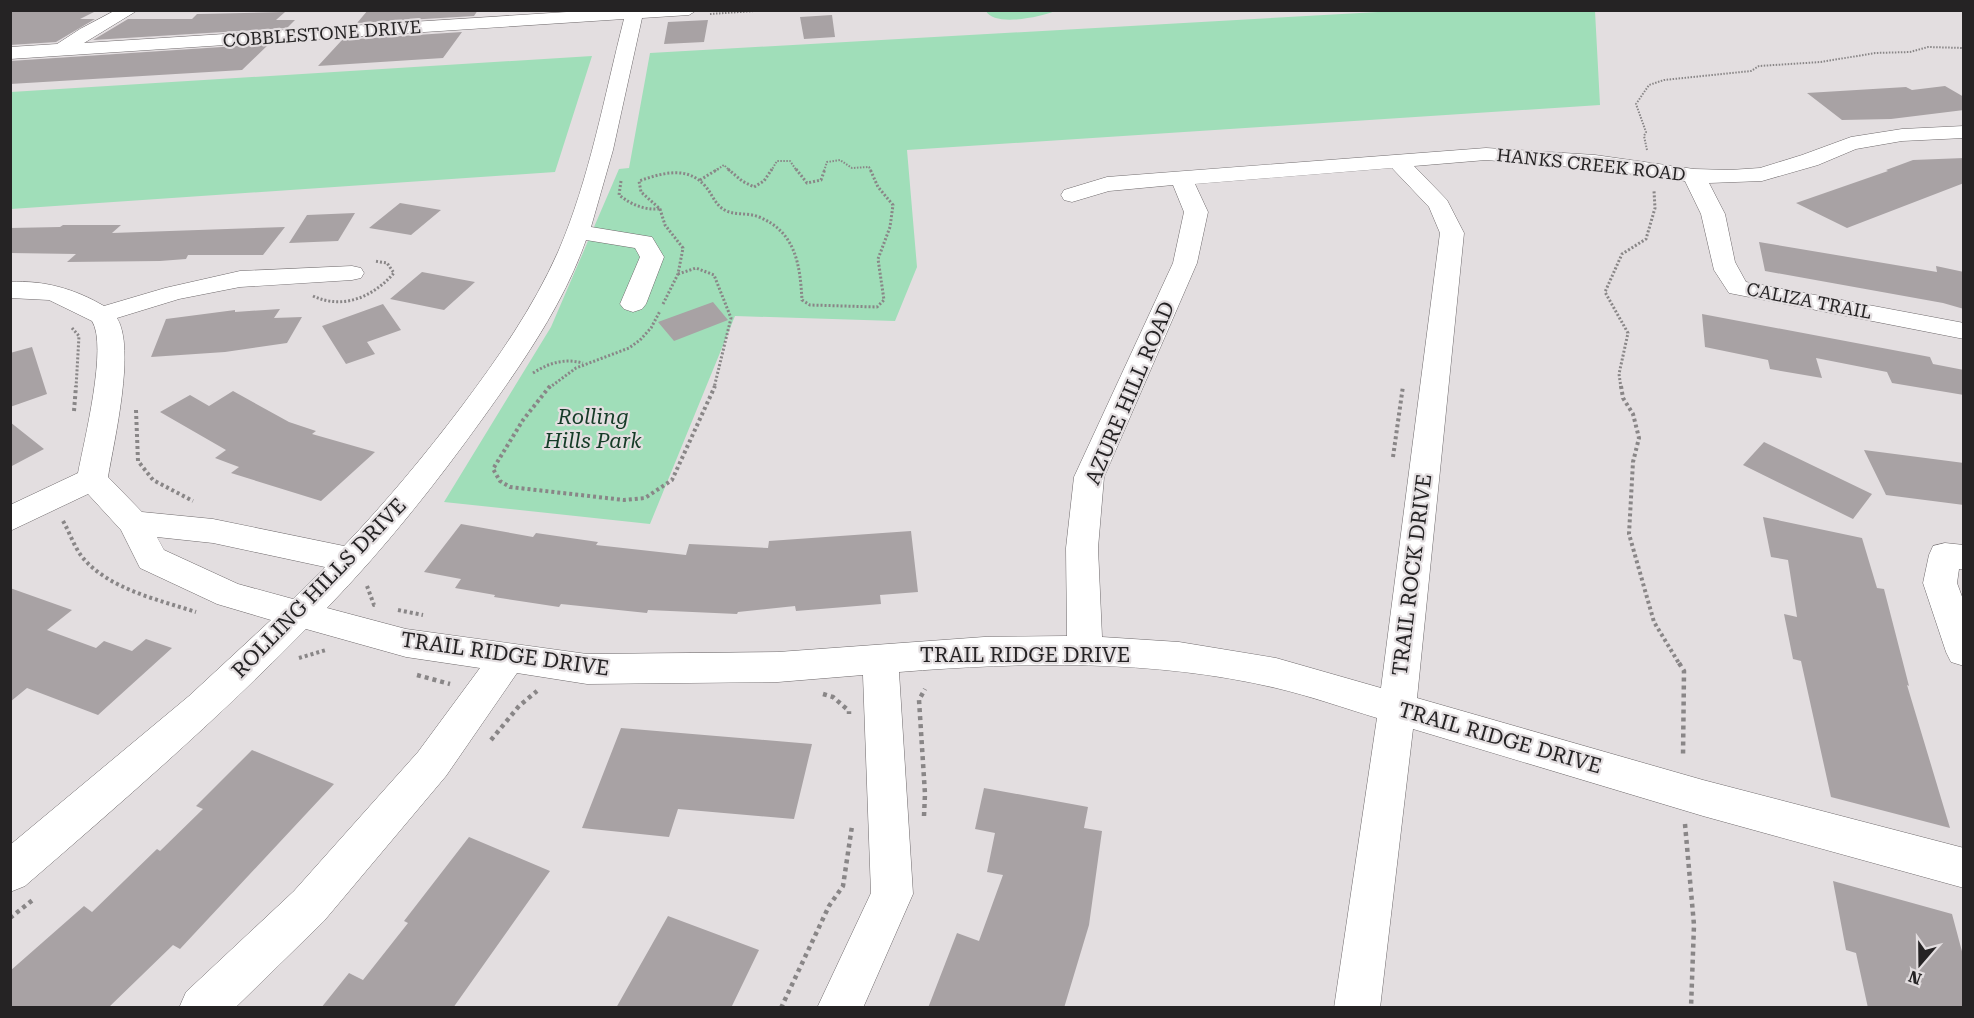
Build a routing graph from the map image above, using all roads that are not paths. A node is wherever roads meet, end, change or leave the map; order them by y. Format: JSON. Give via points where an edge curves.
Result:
{"nodes":[{"id":1,"x":130,"y":10,"type":"edge"},
{"id":2,"x":689,"y":10,"type":"edge"},
{"id":3,"x":634,"y":12,"type":"edge"},
{"id":4,"x":504,"y":16,"type":"edge"},
{"id":5,"x":327,"y":19,"type":"dead end"},
{"id":6,"x":314,"y":35,"type":"junction"},
{"id":7,"x":63,"y":50,"type":"junction"},
{"id":8,"x":10,"y":53,"type":"edge"},
{"id":9,"x":1964,"y":132,"type":"edge"},
{"id":10,"x":1397,"y":161,"type":"junction"},
{"id":11,"x":1694,"y":176,"type":"junction"},
{"id":12,"x":1181,"y":178,"type":"junction"},
{"id":13,"x":1072,"y":195,"type":"dead end"},
{"id":14,"x":577,"y":232,"type":"junction"},
{"id":15,"x":352,"y":273,"type":"dead end"},
{"id":16,"x":10,"y":290,"type":"edge"},
{"id":17,"x":633,"y":304,"type":"dead end"},
{"id":18,"x":100,"y":315,"type":"junction"},
{"id":19,"x":1964,"y":331,"type":"edge"},
{"id":20,"x":92,"y":479,"type":"junction"},
{"id":21,"x":10,"y":520,"type":"edge"},
{"id":22,"x":132,"y":523,"type":"junction"},
{"id":23,"x":1954,"y":556,"type":"edge"},
{"id":24,"x":352,"y":560,"type":"junction"},
{"id":25,"x":300,"y":615,"type":"junction"},
{"id":26,"x":1085,"y":650,"type":"junction"},
{"id":27,"x":1964,"y":652,"type":"edge"},
{"id":28,"x":880,"y":658,"type":"junction"},
{"id":29,"x":507,"y":659,"type":"junction"},
{"id":30,"x":1397,"y":708,"type":"junction"},
{"id":31,"x":1964,"y":868,"type":"edge"},
{"id":32,"x":10,"y":872,"type":"edge"},
{"id":33,"x":202,"y":1008,"type":"edge"},
{"id":34,"x":840,"y":1008,"type":"edge"},
{"id":35,"x":1357,"y":1008,"type":"edge"}],
"edges":[{"from":1,"to":7,"type":"street"},
{"from":2,"to":3,"type":"street","name":"COBBLESTONE DRIVE"},
{"from":3,"to":4,"type":"street","name":"COBBLESTONE DRIVE"},
{"from":3,"to":14,"type":"street","name":"ROLLING HILLS DRIVE","via":[[599,164]]},
{"from":4,"to":6,"type":"street","name":"COBBLESTONE DRIVE"},
{"from":5,"to":6,"type":"street"},
{"from":6,"to":7,"type":"street","name":"COBBLESTONE DRIVE"},
{"from":7,"to":8,"type":"street","name":"COBBLESTONE DRIVE"},
{"from":9,"to":11,"type":"street","name":"HANKS CREEK ROAD","via":[[1902,135],[1851,143],[1762,174]]},
{"from":10,"to":11,"type":"street","name":"HANKS CREEK ROAD","via":[[1486,154],[1595,162]]},
{"from":10,"to":12,"type":"street","name":"HANKS CREEK ROAD"},
{"from":10,"to":30,"type":"street","name":"TRAIL ROCK DRIVE","via":[[1439,205],[1452,233]]},
{"from":11,"to":19,"type":"street","name":"CALIZA TRAIL","via":[[1713,215],[1721,261],[1738,288]]},
{"from":12,"to":13,"type":"street","name":"HANKS CREEK ROAD","via":[[1107,184]]},
{"from":12,"to":26,"type":"street","name":"AZURE HILL ROAD","via":[[1196,212],[1185,263],[1089,477],[1082,548]]},
{"from":14,"to":17,"type":"street","via":[[644,242],[652,257]]},
{"from":14,"to":24,"type":"street","name":"ROLLING HILLS DRIVE","via":[[555,284],[511,358],[458,434]]},
{"from":15,"to":18,"type":"street","via":[[240,279]]},
{"from":16,"to":18,"type":"street","via":[[57,293]]},
{"from":18,"to":20,"type":"street","via":[[107,323],[111,361]]},
{"from":20,"to":21,"type":"street"},
{"from":20,"to":22,"type":"street","name":"TRAIL RIDGE DRIVE"},
{"from":22,"to":24,"type":"street","via":[[213,531]]},
{"from":22,"to":25,"type":"street","name":"TRAIL RIDGE DRIVE","via":[[152,559],[229,595]]},
{"from":23,"to":27,"type":"street","via":[[1940,583]]},
{"from":24,"to":25,"type":"street","name":"ROLLING HILLS DRIVE"},
{"from":25,"to":29,"type":"street","name":"TRAIL RIDGE DRIVE","via":[[406,643]]},
{"from":25,"to":32,"type":"street","name":"ROLLING HILLS DRIVE","via":[[172,734]]},
{"from":26,"to":28,"type":"street","name":"TRAIL RIDGE DRIVE"},
{"from":26,"to":30,"type":"street","name":"TRAIL RIDGE DRIVE","via":[[1179,657],[1276,673]]},
{"from":28,"to":29,"type":"street","name":"TRAIL RIDGE DRIVE","via":[[778,668],[686,670],[587,669]]},
{"from":28,"to":34,"type":"street","via":[[892,894]]},
{"from":29,"to":33,"type":"street","via":[[432,764],[309,906]]},
{"from":30,"to":31,"type":"street","name":"TRAIL RIDGE DRIVE","via":[[1703,798]]},
{"from":30,"to":35,"type":"street","name":"TRAIL ROCK DRIVE"}]}
